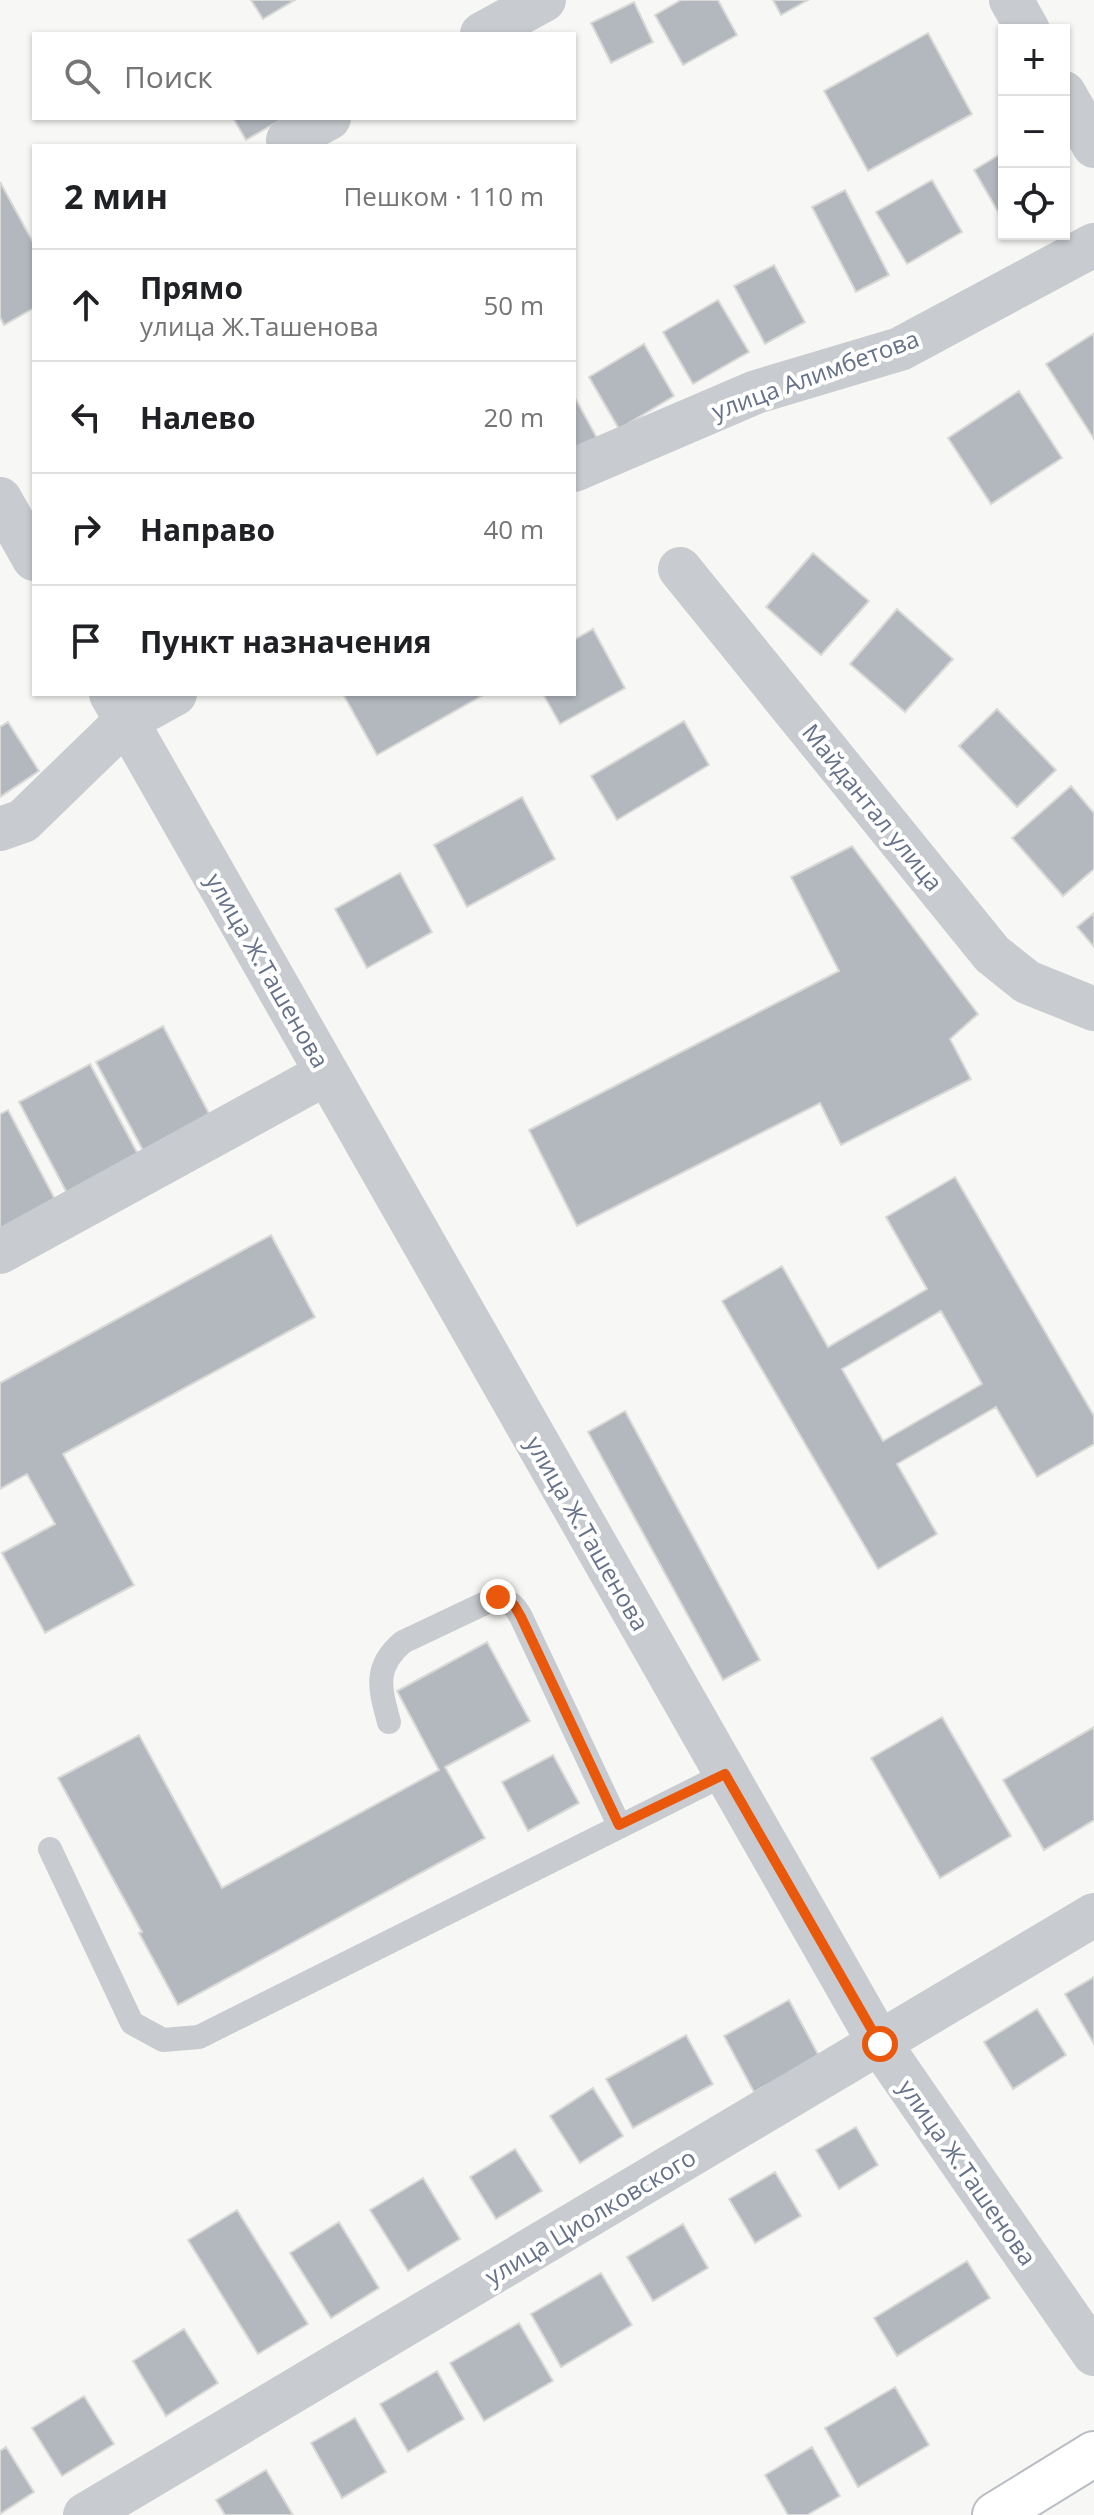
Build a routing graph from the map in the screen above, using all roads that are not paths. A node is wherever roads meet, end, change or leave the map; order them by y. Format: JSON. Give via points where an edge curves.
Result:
{"nodes":[{"id":1,"x":544,"y":0,"type":"edge"},
{"id":2,"x":1011,"y":0,"type":"edge"},
{"id":3,"x":1025,"y":24,"type":"edge"},
{"id":4,"x":486,"y":32,"type":"edge"},
{"id":5,"x":1066,"y":96,"type":"edge"},
{"id":6,"x":325,"y":120,"type":"edge"},
{"id":7,"x":288,"y":140,"type":"dead end"},
{"id":8,"x":1094,"y":146,"type":"edge"},
{"id":9,"x":1094,"y":245,"type":"edge"},
{"id":10,"x":576,"y":469,"type":"edge"},
{"id":11,"x":0,"y":499,"type":"edge"},
{"id":12,"x":32,"y":555,"type":"edge"},
{"id":13,"x":680,"y":569,"type":"dead end"},
{"id":14,"x":167,"y":696,"type":"edge"},
{"id":15,"x":119,"y":708,"type":"edge"},
{"id":16,"x":0,"y":829,"type":"edge"},
{"id":17,"x":1094,"y":1009,"type":"edge"},
{"id":18,"x":327,"y":1073,"type":"junction"},
{"id":19,"x":0,"y":1252,"type":"edge"},
{"id":20,"x":389,"y":1722,"type":"dead end"},
{"id":21,"x":725,"y":1774,"type":"junction"},
{"id":22,"x":619,"y":1825,"type":"junction"},
{"id":23,"x":50,"y":1849,"type":"dead end"},
{"id":24,"x":1094,"y":1915,"type":"edge"},
{"id":25,"x":880,"y":2044,"type":"junction"},
{"id":26,"x":1094,"y":2354,"type":"edge"},
{"id":27,"x":1094,"y":2454,"type":"edge"},
{"id":28,"x":85,"y":2515,"type":"edge"},
{"id":29,"x":995,"y":2515,"type":"edge"}],
"edges":[{"from":1,"to":4,"type":"street"},
{"from":2,"to":3,"type":"street"},
{"from":5,"to":8,"type":"street"},
{"from":6,"to":7,"type":"street"},
{"from":9,"to":10,"type":"street","name":"улица Алимбетова","via":[[900,349],[756,392]]},
{"from":11,"to":12,"type":"street"},
{"from":13,"to":17,"type":"street","name":"Майдантал улица","via":[[992,954],[1027,982]]},
{"from":14,"to":15,"type":"street"},
{"from":15,"to":16,"type":"street","via":[[23,821]]},
{"from":15,"to":18,"type":"street","name":"улица Ж.Ташенова"},
{"from":18,"to":19,"type":"street"},
{"from":18,"to":21,"type":"street","name":"улица Ж.Ташенова"},
{"from":20,"to":22,"type":"lane","via":[[380,1690],[390,1653],[498,1597],[507,1600],[521,1617]]},
{"from":21,"to":22,"type":"lane"},
{"from":21,"to":25,"type":"street","name":"улица Ж.Ташенова"},
{"from":22,"to":23,"type":"lane","via":[[199,2037],[180,2040],[163,2040],[132,2023]]},
{"from":24,"to":25,"type":"street","name":"улица Циолковского"},
{"from":25,"to":26,"type":"street","name":"улица Ж.Ташенова"},
{"from":25,"to":28,"type":"street","name":"улица Циолковского"},
{"from":27,"to":29,"type":"main road"}]}
